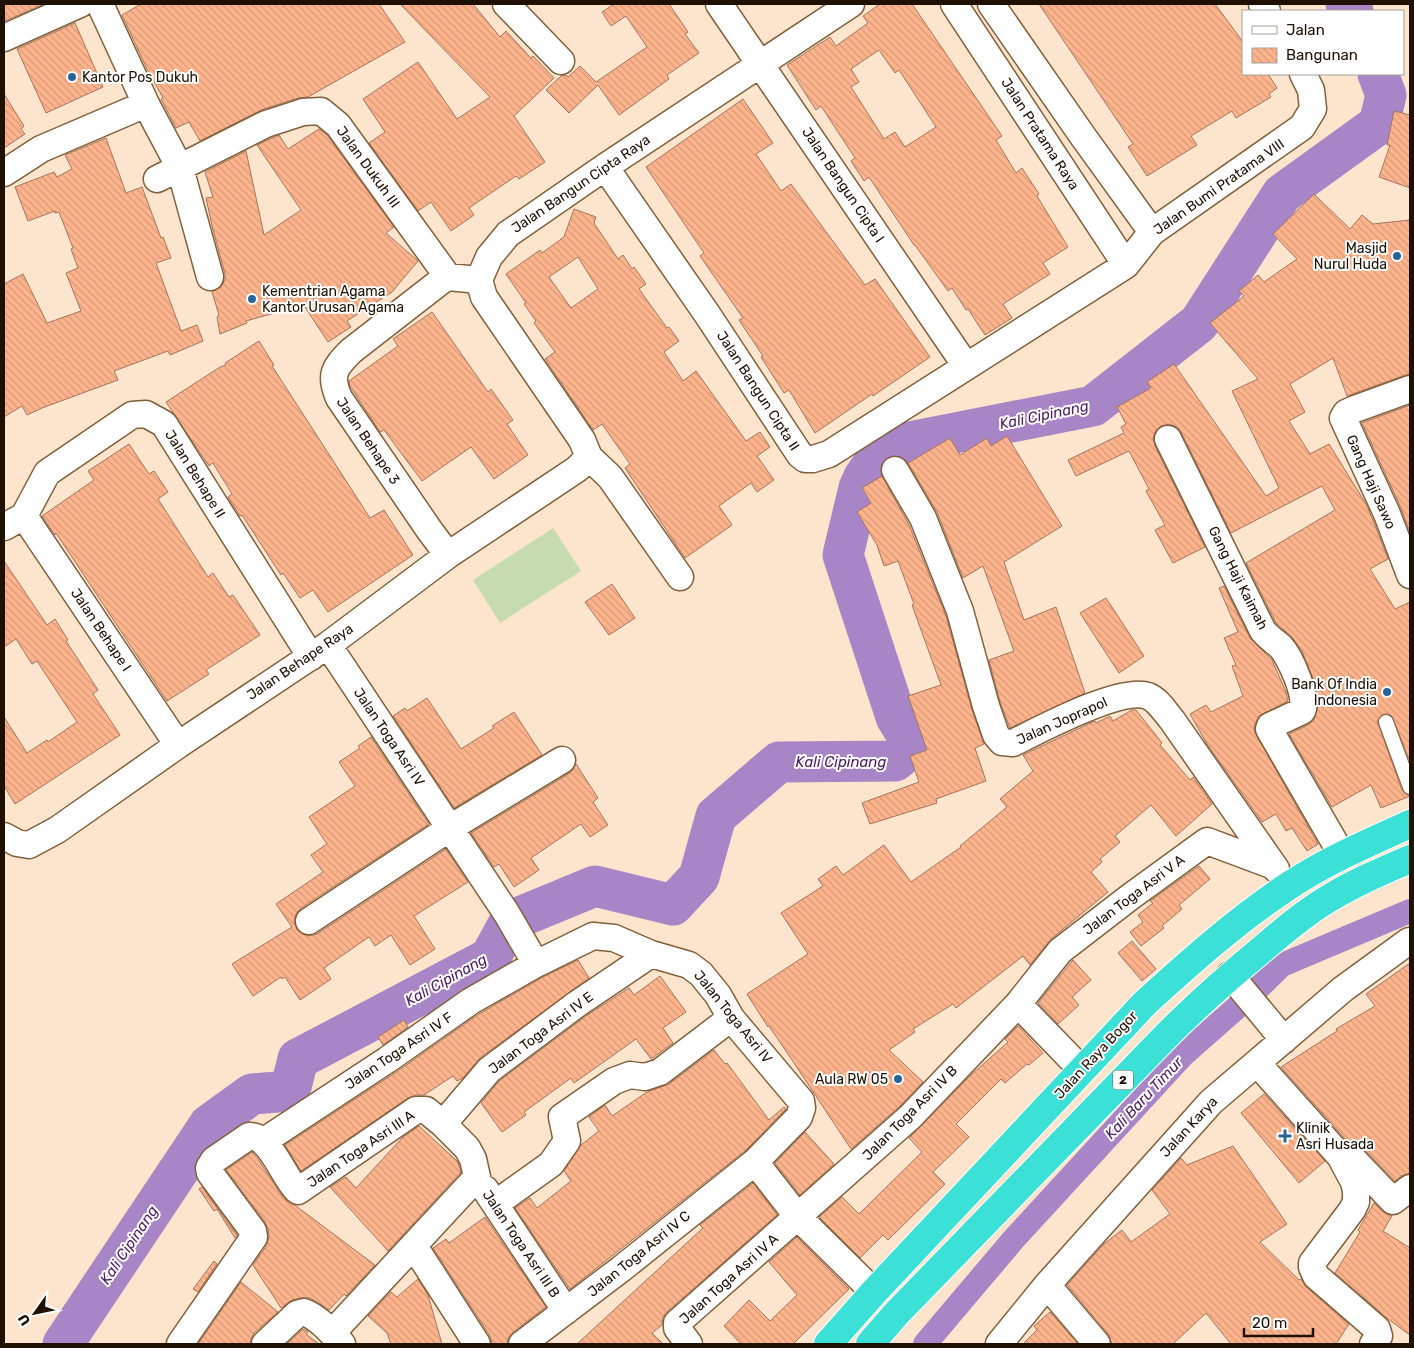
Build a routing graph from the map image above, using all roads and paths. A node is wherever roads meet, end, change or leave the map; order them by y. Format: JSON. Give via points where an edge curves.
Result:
{"nodes":[{"id":1,"x":506,"y":4,"type":"edge"},
{"id":2,"x":719,"y":4,"type":"edge"},
{"id":3,"x":851,"y":4,"type":"edge"},
{"id":4,"x":954,"y":4,"type":"edge"},
{"id":5,"x":991,"y":4,"type":"edge"},
{"id":6,"x":99,"y":5,"type":"edge"},
{"id":7,"x":4,"y":38,"type":"edge"},
{"id":8,"x":561,"y":61,"type":"dead end"},
{"id":9,"x":761,"y":64,"type":"junction"},
{"id":10,"x":1304,"y":75,"type":"edge"},
{"id":11,"x":146,"y":104,"type":"junction"},
{"id":12,"x":180,"y":168,"type":"junction"},
{"id":13,"x":605,"y":168,"type":"junction"},
{"id":14,"x":4,"y":173,"type":"edge"},
{"id":15,"x":157,"y":179,"type":"dead end"},
{"id":16,"x":1152,"y":232,"type":"junction"},
{"id":17,"x":1126,"y":265,"type":"junction"},
{"id":18,"x":210,"y":277,"type":"dead end"},
{"id":19,"x":448,"y":278,"type":"junction"},
{"id":20,"x":479,"y":280,"type":"junction"},
{"id":21,"x":966,"y":366,"type":"junction"},
{"id":22,"x":1410,"y":390,"type":"edge"},
{"id":23,"x":1168,"y":439,"type":"dead end"},
{"id":24,"x":589,"y":458,"type":"junction"},
{"id":25,"x":895,"y":470,"type":"dead end"},
{"id":26,"x":14,"y":522,"type":"edge"},
{"id":27,"x":448,"y":555,"type":"junction"},
{"id":28,"x":1410,"y":575,"type":"edge"},
{"id":29,"x":680,"y":577,"type":"dead end"},
{"id":30,"x":319,"y":651,"type":"junction"},
{"id":31,"x":1386,"y":722,"type":"dead end"},
{"id":32,"x":178,"y":744,"type":"junction"},
{"id":33,"x":562,"y":760,"type":"dead end"},
{"id":34,"x":1410,"y":787,"type":"edge"},
{"id":35,"x":1410,"y":824,"type":"edge"},
{"id":36,"x":450,"y":828,"type":"junction"},
{"id":37,"x":4,"y":836,"type":"edge"},
{"id":38,"x":1342,"y":855,"type":"junction"},
{"id":39,"x":1410,"y":859,"type":"edge"},
{"id":40,"x":1282,"y":876,"type":"junction"},
{"id":41,"x":309,"y":921,"type":"dead end"},
{"id":42,"x":1409,"y":941,"type":"dead end"},
{"id":43,"x":651,"y":954,"type":"junction"},
{"id":44,"x":536,"y":964,"type":"junction"},
{"id":45,"x":1234,"y":979,"type":"junction"},
{"id":46,"x":1018,"y":1004,"type":"junction"},
{"id":47,"x":731,"y":1018,"type":"junction"},
{"id":48,"x":1284,"y":1040,"type":"junction"},
{"id":49,"x":1258,"y":1064,"type":"junction"},
{"id":50,"x":1082,"y":1070,"type":"junction"},
{"id":51,"x":443,"y":1124,"type":"junction"},
{"id":52,"x":1326,"y":1140,"type":"junction"},
{"id":53,"x":264,"y":1141,"type":"junction"},
{"id":54,"x":755,"y":1162,"type":"junction"},
{"id":55,"x":476,"y":1177,"type":"junction"},
{"id":56,"x":1410,"y":1188,"type":"edge"},
{"id":57,"x":495,"y":1204,"type":"junction"},
{"id":58,"x":798,"y":1216,"type":"junction"},
{"id":59,"x":414,"y":1246,"type":"junction"},
{"id":60,"x":1047,"y":1285,"type":"junction"},
{"id":61,"x":874,"y":1292,"type":"junction"},
{"id":62,"x":566,"y":1311,"type":"junction"},
{"id":63,"x":337,"y":1339,"type":"edge"},
{"id":64,"x":180,"y":1344,"type":"edge"},
{"id":65,"x":265,"y":1344,"type":"edge"},
{"id":66,"x":476,"y":1344,"type":"edge"},
{"id":67,"x":522,"y":1344,"type":"edge"},
{"id":68,"x":689,"y":1344,"type":"edge"},
{"id":69,"x":828,"y":1344,"type":"edge"},
{"id":70,"x":870,"y":1344,"type":"edge"},
{"id":71,"x":999,"y":1344,"type":"edge"},
{"id":72,"x":1096,"y":1344,"type":"edge"},
{"id":73,"x":1373,"y":1344,"type":"edge"}],
"edges":[{"from":1,"to":8,"type":"street"},
{"from":2,"to":9,"type":"street","name":"Jalan Bangun Cipta I"},
{"from":3,"to":9,"type":"street","name":"Jalan Bangun Cipta Raya"},
{"from":4,"to":17,"type":"street","name":"Jalan Pratama Raya"},
{"from":5,"to":16,"type":"street"},
{"from":6,"to":7,"type":"street"},
{"from":6,"to":11,"type":"street"},
{"from":9,"to":13,"type":"street","name":"Jalan Bangun Cipta Raya"},
{"from":9,"to":21,"type":"street","name":"Jalan Bangun Cipta I"},
{"from":10,"to":16,"type":"street","name":"Jalan Bumi Pratama VIII","via":[[1311,90],[1313,109],[1302,127]]},
{"from":11,"to":12,"type":"street"},
{"from":11,"to":14,"type":"street","via":[[41,149]]},
{"from":12,"to":15,"type":"street","name":"Jalan Dukuh III"},
{"from":12,"to":18,"type":"street"},
{"from":12,"to":19,"type":"street","name":"Jalan Dukuh III","via":[[266,124],[303,112],[321,111],[338,125]]},
{"from":13,"to":20,"type":"street","name":"Jalan Bangun Cipta Raya","via":[[508,234],[489,257]]},
{"from":13,"to":21,"type":"street","name":"Jalan Bangun Cipta II","via":[[805,459],[829,454]]},
{"from":16,"to":17,"type":"street","name":"Jalan Bumi Pratama VIII"},
{"from":17,"to":21,"type":"street","name":"Jalan Bumi Pratama VIII"},
{"from":19,"to":20,"type":"street"},
{"from":19,"to":27,"type":"street","name":"Jalan Behape 3","via":[[350,351],[333,375],[339,398]]},
{"from":20,"to":24,"type":"street","via":[[484,297],[582,440]]},
{"from":22,"to":28,"type":"street","name":"Gang Haji Sawo","via":[[1344,416],[1345,425],[1387,514]]},
{"from":23,"to":38,"type":"street","name":"Gang Haji Kaimah","via":[[1263,631],[1289,657],[1302,692],[1304,708],[1269,729]]},
{"from":24,"to":27,"type":"street","name":"Jalan Behape Raya","via":[[577,470]]},
{"from":24,"to":29,"type":"street","via":[[610,477]]},
{"from":25,"to":40,"type":"street","name":"Jalan Joprapol","via":[[922,518],[960,610],[986,706],[999,740],[1012,743],[1120,696],[1133,694],[1152,698]]},
{"from":26,"to":30,"type":"street","name":"Jalan Behape II","via":[[47,472],[132,415],[146,414],[164,424]]},
{"from":26,"to":32,"type":"street","name":"Jalan Behape I"},
{"from":27,"to":30,"type":"street","name":"Jalan Behape Raya"},
{"from":30,"to":32,"type":"street","name":"Jalan Behape Raya"},
{"from":30,"to":36,"type":"street","name":"Jalan Toga Asri IV"},
{"from":31,"to":34,"type":"lane"},
{"from":32,"to":37,"type":"street","name":"Jalan Behape Raya","via":[[37,842],[29,845],[17,843]]},
{"from":33,"to":36,"type":"street"},
{"from":35,"to":38,"type":"highway","name":"Jalan Raya Bogor"},
{"from":36,"to":41,"type":"street"},
{"from":36,"to":44,"type":"street","name":"Jalan Toga Asri IV"},
{"from":38,"to":40,"type":"highway","name":"Jalan Raya Bogor"},
{"from":39,"to":45,"type":"highway","number":"2","via":[[1376,873],[1300,917]]},
{"from":40,"to":46,"type":"street","name":"Jalan Toga Asri V A","via":[[1211,842],[1204,842],[1060,951]]},
{"from":40,"to":50,"type":"highway","name":"Jalan Raya Bogor","via":[[1257,908],[1144,1003]]},
{"from":42,"to":48,"type":"street","name":"Jalan Karya","via":[[1343,989]]},
{"from":43,"to":44,"type":"street","name":"Jalan Toga Asri IV","via":[[614,938],[592,936]]},
{"from":43,"to":47,"type":"street","name":"Jalan Toga Asri IV","via":[[683,962],[696,970],[718,995]]},
{"from":43,"to":51,"type":"street","name":"Jalan Toga Asri IV E","via":[[576,1004],[489,1070]]},
{"from":44,"to":53,"type":"street","name":"Jalan Toga Asri IV F","via":[[471,1001]]},
{"from":45,"to":48,"type":"street"},
{"from":45,"to":70,"type":"highway","number":"2","via":[[1175,1027]]},
{"from":46,"to":50,"type":"street"},
{"from":46,"to":58,"type":"street","name":"Jalan Toga Asri IV B","via":[[910,1118]]},
{"from":47,"to":54,"type":"street","name":"Jalan Toga Asri IV","via":[[801,1100],[799,1117]]},
{"from":47,"to":57,"type":"street","via":[[660,1072],[644,1077],[630,1075],[614,1081],[562,1117],[568,1142],[551,1164]]},
{"from":48,"to":49,"type":"street","name":"Jalan Karya"},
{"from":49,"to":52,"type":"street"},
{"from":49,"to":60,"type":"street","name":"Jalan Karya","via":[[1211,1102]]},
{"from":50,"to":61,"type":"highway","name":"Jalan Raya Bogor"},
{"from":51,"to":53,"type":"street","name":"Jalan Toga Asri III A","via":[[426,1110],[416,1110],[298,1191]]},
{"from":51,"to":55,"type":"street","name":"Jalan Toga Asri III A","via":[[471,1154]]},
{"from":52,"to":56,"type":"street","via":[[1335,1140],[1392,1201]]},
{"from":52,"to":73,"type":"street","via":[[1352,1176],[1356,1202],[1312,1267],[1316,1276],[1378,1329],[1380,1336]]},
{"from":53,"to":64,"type":"street","via":[[249,1136],[214,1160],[209,1168],[254,1237]]},
{"from":54,"to":58,"type":"street"},
{"from":54,"to":62,"type":"street","name":"Jalan Toga Asri IV C"},
{"from":55,"to":57,"type":"street","name":"Jalan Toga Asri III B"},
{"from":55,"to":59,"type":"street"},
{"from":57,"to":62,"type":"street","name":"Jalan Toga Asri III B"},
{"from":58,"to":61,"type":"street"},
{"from":58,"to":68,"type":"street","name":"Jalan Toga Asri IV A","via":[[678,1323],[677,1328]]},
{"from":59,"to":63,"type":"street"},
{"from":59,"to":66,"type":"street"},
{"from":60,"to":71,"type":"street","name":"Jalan Karya"},
{"from":60,"to":72,"type":"street"},
{"from":61,"to":69,"type":"highway","name":"Jalan Raya Bogor"},
{"from":62,"to":67,"type":"street","name":"Jalan Toga Asri IV C"},
{"from":63,"to":65,"type":"street","via":[[304,1312],[297,1314]]}]}
